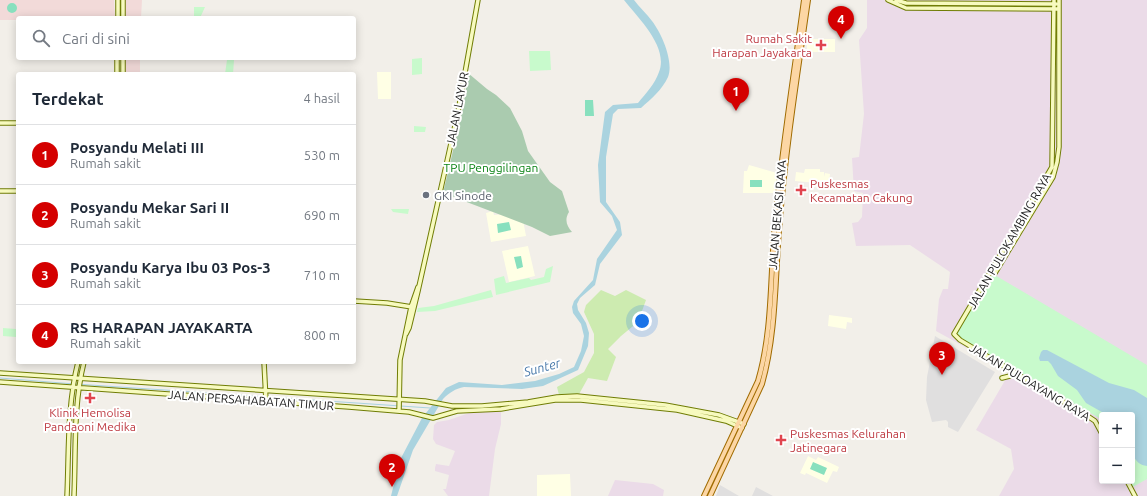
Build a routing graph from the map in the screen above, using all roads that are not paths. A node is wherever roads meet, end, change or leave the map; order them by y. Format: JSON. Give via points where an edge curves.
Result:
{"nodes":[{"id":1,"x":118,"y":0,"type":"edge"},
{"id":2,"x":123,"y":0,"type":"edge"},
{"id":3,"x":477,"y":0,"type":"edge"},
{"id":4,"x":804,"y":0,"type":"edge"},
{"id":5,"x":808,"y":0,"type":"edge"},
{"id":6,"x":888,"y":0,"type":"edge"},
{"id":7,"x":896,"y":0,"type":"edge"},
{"id":8,"x":1057,"y":2,"type":"edge"},
{"id":9,"x":926,"y":4,"type":"junction"},
{"id":10,"x":939,"y":4,"type":"junction"},
{"id":11,"x":926,"y":9,"type":"junction"},
{"id":12,"x":939,"y":9,"type":"junction"},
{"id":13,"x":1057,"y":9,"type":"junction"},
{"id":14,"x":118,"y":16,"type":"edge"},
{"id":15,"x":123,"y":16,"type":"edge"},
{"id":16,"x":117,"y":60,"type":"edge"},
{"id":17,"x":123,"y":60,"type":"edge"},
{"id":18,"x":117,"y":72,"type":"edge"},
{"id":19,"x":123,"y":72,"type":"edge"},
{"id":20,"x":0,"y":123,"type":"edge"},
{"id":21,"x":16,"y":123,"type":"edge"},
{"id":22,"x":0,"y":191,"type":"edge"},
{"id":23,"x":16,"y":192,"type":"edge"},
{"id":24,"x":1032,"y":201,"type":"junction"},
{"id":25,"x":1037,"y":204,"type":"junction"},
{"id":26,"x":991,"y":271,"type":"junction"},
{"id":27,"x":356,"y":302,"type":"edge"},
{"id":28,"x":412,"y":307,"type":"junction"},
{"id":29,"x":954,"y":334,"type":"joint"},
{"id":30,"x":78,"y":364,"type":"edge"},
{"id":31,"x":84,"y":364,"type":"edge"},
{"id":32,"x":264,"y":364,"type":"edge"},
{"id":33,"x":0,"y":373,"type":"edge"},
{"id":34,"x":1018,"y":374,"type":"junction"},
{"id":35,"x":1002,"y":378,"type":"dead end"},
{"id":36,"x":80,"y":380,"type":"junction"},
{"id":37,"x":0,"y":382,"type":"edge"},
{"id":38,"x":73,"y":383,"type":"junction"},
{"id":39,"x":79,"y":387,"type":"junction"},
{"id":40,"x":266,"y":393,"type":"junction"},
{"id":41,"x":266,"y":400,"type":"junction"},
{"id":42,"x":399,"y":402,"type":"junction"},
{"id":43,"x":451,"y":406,"type":"junction"},
{"id":44,"x":399,"y":409,"type":"junction"},
{"id":45,"x":685,"y":410,"type":"junction"},
{"id":46,"x":452,"y":412,"type":"junction"},
{"id":47,"x":738,"y":424,"type":"junction"},
{"id":48,"x":743,"y":426,"type":"junction"},
{"id":49,"x":1099,"y":429,"type":"edge"},
{"id":50,"x":1129,"y":484,"type":"edge"},
{"id":51,"x":67,"y":496,"type":"edge"},
{"id":52,"x":74,"y":496,"type":"edge"},
{"id":53,"x":704,"y":496,"type":"edge"},
{"id":54,"x":710,"y":496,"type":"edge"},
{"id":55,"x":1135,"y":496,"type":"edge"}],
"edges":[{"from":1,"to":14,"type":"street"},
{"from":2,"to":15,"type":"street"},
{"from":3,"to":28,"type":"street","name":"JALAN LAYUR","via":[[458,112]]},
{"from":4,"to":47,"type":"main road","name":"JALAN BEKASI RAYA","via":[[776,205],[764,349],[758,381]]},
{"from":5,"to":48,"type":"main road","name":"JALAN BEKASI RAYA","via":[[784,182],[768,357],[762,384]]},
{"from":6,"to":11,"type":"street","via":[[900,6]]},
{"from":7,"to":9,"type":"street"},
{"from":8,"to":10,"type":"street"},
{"from":8,"to":13,"type":"street","name":"JALAN PULOKAMBING RAYA"},
{"from":9,"to":10,"type":"street"},
{"from":9,"to":11,"type":"street"},
{"from":10,"to":12,"type":"street"},
{"from":11,"to":12,"type":"street"},
{"from":12,"to":13,"type":"street"},
{"from":13,"to":24,"type":"street","name":"JALAN PULOKAMBING RAYA","via":[[1053,163]]},
{"from":13,"to":25,"type":"street","name":"JALAN PULOKAMBING RAYA","via":[[1057,162],[1053,177]]},
{"from":16,"to":18,"type":"street"},
{"from":17,"to":19,"type":"street"},
{"from":20,"to":21,"type":"street"},
{"from":22,"to":23,"type":"street"},
{"from":24,"to":25,"type":"street"},
{"from":24,"to":26,"type":"street","name":"JALAN PULOKAMBING RAYA"},
{"from":25,"to":26,"type":"street","name":"JALAN PULOKAMBING RAYA","via":[[995,273]]},
{"from":26,"to":29,"type":"street","name":"JALAN PULOKAMBING RAYA"},
{"from":27,"to":28,"type":"street"},
{"from":28,"to":42,"type":"street","name":"JALAN LAYUR","via":[[400,360]]},
{"from":29,"to":34,"type":"street","name":"JALAN PULOAYANG RAYA"},
{"from":30,"to":38,"type":"street"},
{"from":31,"to":36,"type":"street"},
{"from":32,"to":40,"type":"street"},
{"from":33,"to":38,"type":"street"},
{"from":34,"to":35,"type":"street"},
{"from":34,"to":49,"type":"street","name":"JALAN PULOAYANG RAYA","via":[[1089,417]]},
{"from":36,"to":38,"type":"street"},
{"from":36,"to":39,"type":"street"},
{"from":36,"to":40,"type":"street"},
{"from":37,"to":38,"type":"street"},
{"from":38,"to":39,"type":"street","name":"JALAN PERSAHABATAN TIMUR"},
{"from":38,"to":51,"type":"street"},
{"from":39,"to":41,"type":"street","name":"JALAN PERSAHABATAN TIMUR"},
{"from":39,"to":52,"type":"street"},
{"from":40,"to":41,"type":"street"},
{"from":40,"to":42,"type":"street"},
{"from":41,"to":44,"type":"street","name":"JALAN PERSAHABATAN TIMUR"},
{"from":42,"to":43,"type":"street","via":[[428,402]]},
{"from":42,"to":44,"type":"street","name":"JALAN LAYUR"},
{"from":43,"to":45,"type":"street","via":[[497,406],[566,396]]},
{"from":43,"to":46,"type":"street"},
{"from":44,"to":46,"type":"street","name":"JALAN PERSAHABATAN TIMUR","via":[[422,417],[437,418]]},
{"from":45,"to":46,"type":"street","via":[[570,399],[501,409]]},
{"from":45,"to":47,"type":"street"},
{"from":47,"to":48,"type":"street"},
{"from":47,"to":53,"type":"main road","name":"JALAN BEKASI RAYA"},
{"from":48,"to":54,"type":"main road","name":"JALAN BEKASI RAYA"},
{"from":50,"to":55,"type":"street"}]}
